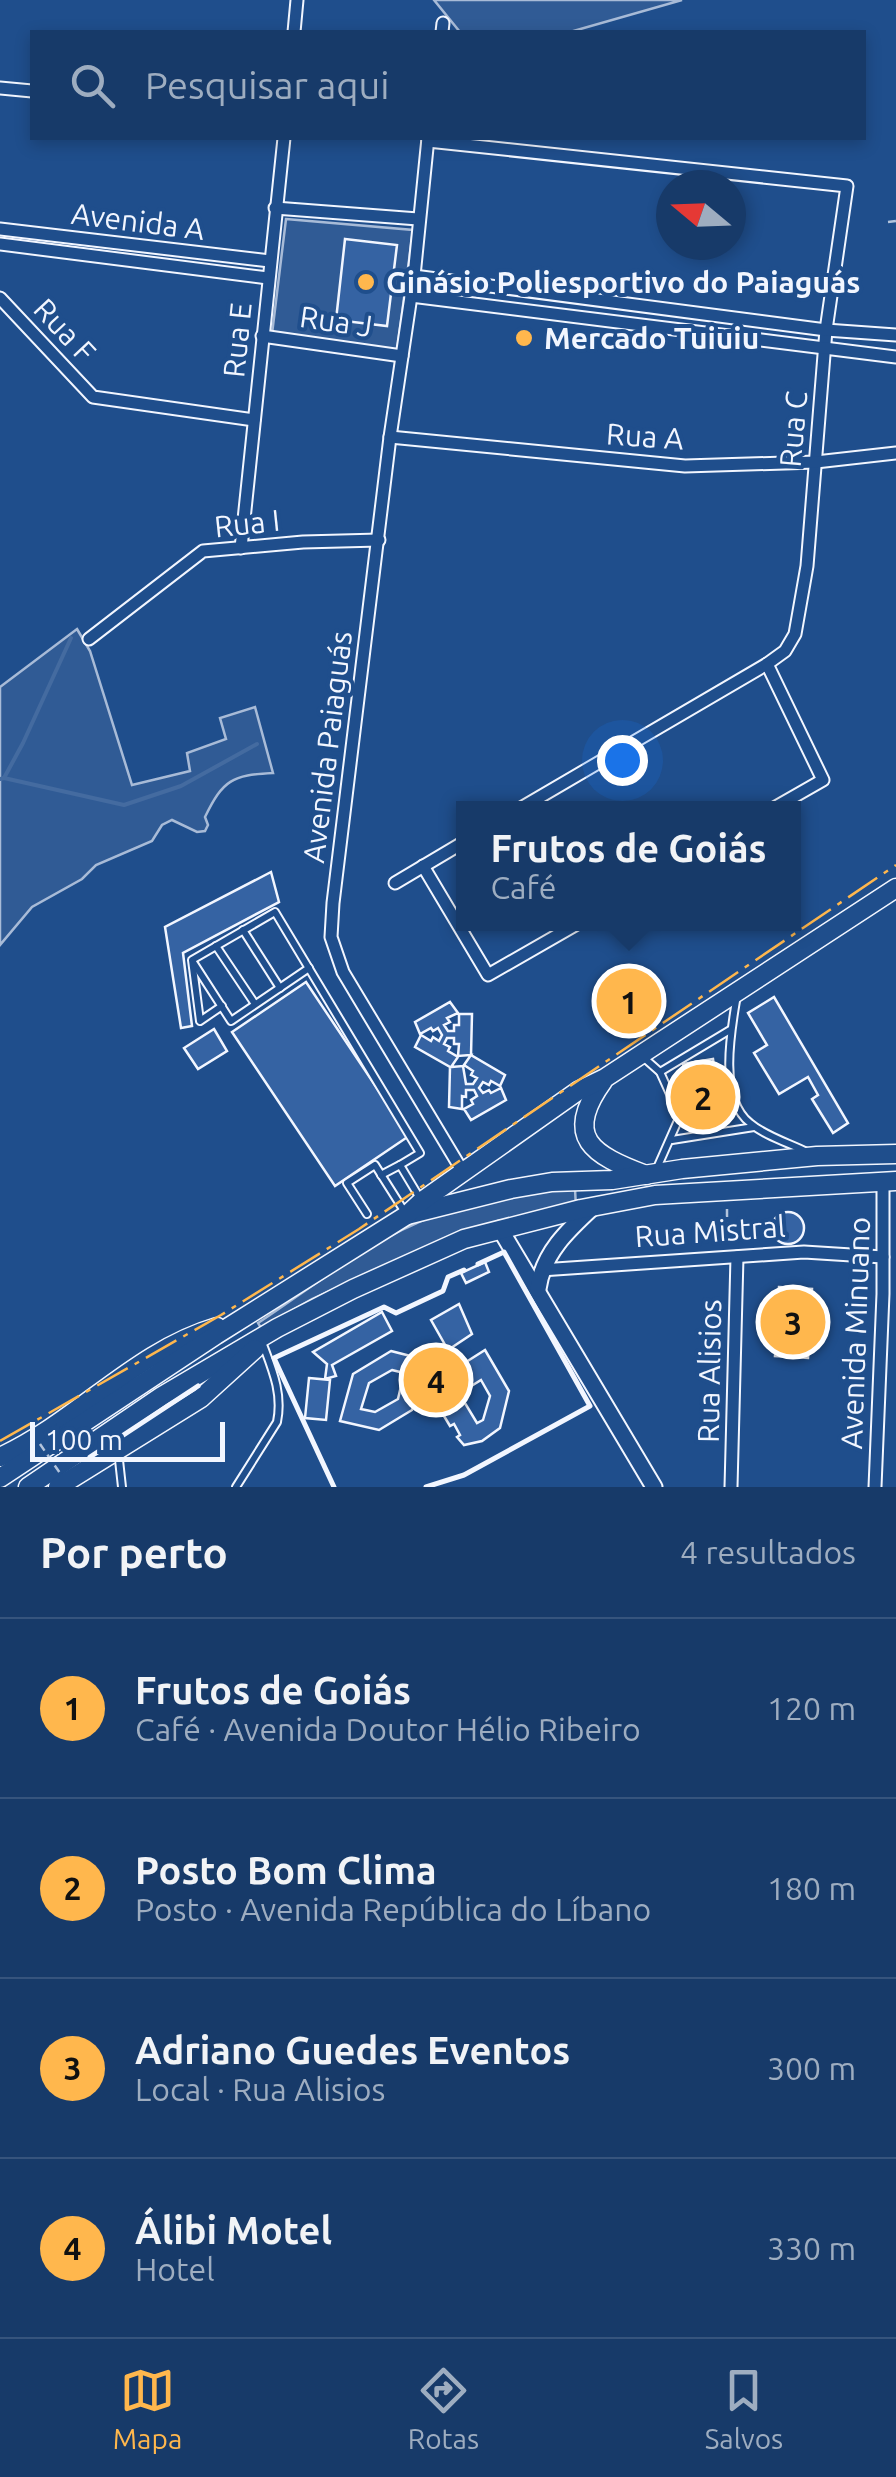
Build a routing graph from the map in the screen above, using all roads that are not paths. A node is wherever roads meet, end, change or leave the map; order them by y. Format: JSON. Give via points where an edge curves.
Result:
{"nodes":[{"id":1,"x":297,"y":0,"type":"edge"},
{"id":2,"x":294,"y":30,"type":"edge"},
{"id":3,"x":0,"y":88,"type":"edge"},
{"id":4,"x":30,"y":92,"type":"edge"},
{"id":5,"x":284,"y":140,"type":"edge"},
{"id":6,"x":428,"y":140,"type":"edge"},
{"id":7,"x":437,"y":140,"type":"edge"},
{"id":8,"x":275,"y":208,"type":"junction"},
{"id":9,"x":418,"y":219,"type":"junction"},
{"id":10,"x":0,"y":230,"type":"edge"},
{"id":11,"x":0,"y":244,"type":"edge"},
{"id":12,"x":270,"y":260,"type":"junction"},
{"id":13,"x":414,"y":276,"type":"junction"},
{"id":14,"x":268,"y":278,"type":"junction"},
{"id":15,"x":411,"y":296,"type":"junction"},
{"id":16,"x":0,"y":298,"type":"edge"},
{"id":17,"x":826,"y":330,"type":"junction"},
{"id":18,"x":896,"y":335,"type":"edge"},
{"id":19,"x":262,"y":336,"type":"junction"},
{"id":20,"x":824,"y":350,"type":"junction"},
{"id":21,"x":402,"y":356,"type":"junction"},
{"id":22,"x":896,"y":357,"type":"edge"},
{"id":23,"x":254,"y":420,"type":"junction"},
{"id":24,"x":390,"y":437,"type":"junction"},
{"id":25,"x":896,"y":453,"type":"edge"},
{"id":26,"x":816,"y":462,"type":"junction"},
{"id":27,"x":379,"y":540,"type":"junction"},
{"id":28,"x":242,"y":548,"type":"junction"},
{"id":29,"x":90,"y":639,"type":"dead end"},
{"id":30,"x":767,"y":664,"type":"junction"},
{"id":31,"x":533,"y":801,"type":"edge"},
{"id":32,"x":786,"y":801,"type":"edge"},
{"id":33,"x":456,"y":847,"type":"edge"},
{"id":34,"x":424,"y":866,"type":"junction"},
{"id":35,"x":394,"y":883,"type":"dead end"},
{"id":36,"x":896,"y":888,"type":"edge"},
{"id":37,"x":456,"y":920,"type":"edge"},
{"id":38,"x":243,"y":930,"type":"junction"},
{"id":39,"x":462,"y":931,"type":"edge"},
{"id":40,"x":564,"y":931,"type":"edge"},
{"id":41,"x":216,"y":946,"type":"junction"},
{"id":42,"x":192,"y":960,"type":"junction"},
{"id":43,"x":309,"y":968,"type":"junction"},
{"id":44,"x":280,"y":988,"type":"junction"},
{"id":45,"x":738,"y":991,"type":"junction"},
{"id":46,"x":256,"y":1004,"type":"junction"},
{"id":47,"x":222,"y":1006,"type":"junction"},
{"id":48,"x":731,"y":1030,"type":"junction"},
{"id":49,"x":640,"y":1054,"type":"junction"},
{"id":50,"x":660,"y":1072,"type":"junction"},
{"id":51,"x":605,"y":1078,"type":"junction"},
{"id":52,"x":757,"y":1127,"type":"junction"},
{"id":53,"x":672,"y":1140,"type":"junction"},
{"id":54,"x":896,"y":1154,"type":"edge"},
{"id":55,"x":817,"y":1156,"type":"junction"},
{"id":56,"x":400,"y":1165,"type":"junction"},
{"id":57,"x":469,"y":1167,"type":"junction"},
{"id":58,"x":650,"y":1174,"type":"junction"},
{"id":59,"x":381,"y":1175,"type":"junction"},
{"id":60,"x":890,"y":1180,"type":"edge"},
{"id":61,"x":422,"y":1201,"type":"junction"},
{"id":62,"x":594,"y":1206,"type":"junction"},
{"id":63,"x":367,"y":1214,"type":"dead end"},
{"id":64,"x":407,"y":1216,"type":"junction"},
{"id":65,"x":500,"y":1229,"type":"junction"},
{"id":66,"x":732,"y":1257,"type":"junction"},
{"id":67,"x":883,"y":1257,"type":"junction"},
{"id":68,"x":541,"y":1270,"type":"junction"},
{"id":69,"x":538,"y":1288,"type":"junction"},
{"id":70,"x":889,"y":1295,"type":"edge"},
{"id":71,"x":237,"y":1322,"type":"junction"},
{"id":72,"x":277,"y":1328,"type":"junction"},
{"id":73,"x":262,"y":1342,"type":"junction"},
{"id":74,"x":118,"y":1450,"type":"junction"},
{"id":75,"x":0,"y":1456,"type":"edge"},
{"id":76,"x":0,"y":1478,"type":"edge"},
{"id":77,"x":60,"y":1481,"type":"edge"},
{"id":78,"x":28,"y":1487,"type":"edge"},
{"id":79,"x":122,"y":1487,"type":"edge"},
{"id":80,"x":236,"y":1487,"type":"edge"},
{"id":81,"x":654,"y":1487,"type":"edge"},
{"id":82,"x":731,"y":1487,"type":"edge"},
{"id":83,"x":875,"y":1487,"type":"edge"}],
"edges":[{"from":1,"to":2,"type":"street"},
{"from":3,"to":4,"type":"street"},
{"from":5,"to":8,"type":"street","name":"Rua E"},
{"from":6,"to":9,"type":"street","name":"Avenida Paiaguás"},
{"from":7,"to":17,"type":"street","name":"Rua C","via":[[846,186]]},
{"from":8,"to":9,"type":"street"},
{"from":8,"to":12,"type":"street","name":"Rua E"},
{"from":9,"to":13,"type":"street","name":"Avenida Paiaguás"},
{"from":10,"to":12,"type":"street","name":"Avenida A"},
{"from":11,"to":14,"type":"street","name":"Avenida A"},
{"from":12,"to":14,"type":"street","name":"Rua E"},
{"from":13,"to":15,"type":"street","name":"Avenida Paiaguás"},
{"from":13,"to":17,"type":"street"},
{"from":14,"to":19,"type":"street","name":"Rua E"},
{"from":15,"to":20,"type":"street"},
{"from":15,"to":21,"type":"street","name":"Avenida Paiaguás"},
{"from":16,"to":23,"type":"street","name":"Rua F","via":[[93,396]]},
{"from":17,"to":18,"type":"street"},
{"from":17,"to":20,"type":"street","name":"Rua C"},
{"from":19,"to":21,"type":"street","name":"Rua J"},
{"from":19,"to":23,"type":"street","name":"Rua E"},
{"from":20,"to":22,"type":"street"},
{"from":20,"to":26,"type":"street","name":"Rua C"},
{"from":21,"to":24,"type":"street","name":"Avenida Paiaguás"},
{"from":23,"to":28,"type":"street","name":"Rua E"},
{"from":24,"to":26,"type":"street","name":"Rua A","via":[[685,466]]},
{"from":24,"to":27,"type":"street","name":"Avenida Paiaguás"},
{"from":25,"to":26,"type":"street","name":"Rua A"},
{"from":26,"to":30,"type":"street","name":"Rua C","via":[[795,634]]},
{"from":27,"to":28,"type":"street","name":"Rua I"},
{"from":27,"to":57,"type":"street","name":"Avenida Paiaguás","via":[[332,937],[343,972]]},
{"from":28,"to":29,"type":"street","name":"Rua I","via":[[204,552]]},
{"from":30,"to":31,"type":"street"},
{"from":30,"to":32,"type":"street","via":[[823,780]]},
{"from":33,"to":34,"type":"street"},
{"from":34,"to":35,"type":"street"},
{"from":34,"to":37,"type":"street"},
{"from":36,"to":45,"type":"main road"},
{"from":38,"to":41,"type":"lane"},
{"from":38,"to":43,"type":"lane","via":[[275,912]]},
{"from":38,"to":44,"type":"lane"},
{"from":39,"to":40,"type":"street","via":[[488,975]]},
{"from":41,"to":42,"type":"lane"},
{"from":41,"to":46,"type":"lane"},
{"from":42,"to":47,"type":"lane"},
{"from":42,"to":47,"type":"lane","via":[[200,1021]]},
{"from":43,"to":44,"type":"lane"},
{"from":43,"to":56,"type":"lane","via":[[420,1153]]},
{"from":44,"to":46,"type":"lane"},
{"from":45,"to":48,"type":"lane"},
{"from":45,"to":49,"type":"main road"},
{"from":46,"to":47,"type":"lane","via":[[231,1021]]},
{"from":48,"to":50,"type":"lane"},
{"from":48,"to":52,"type":"lane","via":[[734,1100]]},
{"from":49,"to":50,"type":"lane"},
{"from":49,"to":51,"type":"main road"},
{"from":50,"to":53,"type":"lane","via":[[680,1116]]},
{"from":51,"to":57,"type":"main road"},
{"from":51,"to":58,"type":"main road","via":[[586,1112],[590,1145],[599,1155]]},
{"from":52,"to":53,"type":"lane"},
{"from":52,"to":55,"type":"lane"},
{"from":53,"to":58,"type":"lane"},
{"from":54,"to":55,"type":"main road"},
{"from":55,"to":58,"type":"main road"},
{"from":56,"to":59,"type":"lane"},
{"from":56,"to":61,"type":"lane"},
{"from":57,"to":61,"type":"main road"},
{"from":58,"to":64,"type":"main road","via":[[511,1189]]},
{"from":59,"to":63,"type":"lane","via":[[375,1165],[347,1183]]},
{"from":59,"to":64,"type":"lane"},
{"from":60,"to":62,"type":"main road","via":[[684,1192]]},
{"from":60,"to":67,"type":"street","name":"Avenida Minuano"},
{"from":61,"to":64,"type":"main road"},
{"from":62,"to":65,"type":"main road"},
{"from":62,"to":68,"type":"street"},
{"from":64,"to":71,"type":"main road"},
{"from":65,"to":69,"type":"street"},
{"from":65,"to":72,"type":"main road","via":[[442,1247]]},
{"from":66,"to":67,"type":"street","name":"Rua Mistral"},
{"from":66,"to":68,"type":"street","name":"Rua Mistral"},
{"from":66,"to":82,"type":"street","name":"Rua Alisios"},
{"from":67,"to":70,"type":"street","name":"Avenida Minuano"},
{"from":68,"to":69,"type":"street"},
{"from":69,"to":81,"type":"street"},
{"from":70,"to":83,"type":"street","name":"Avenida Minuano"},
{"from":71,"to":75,"type":"main road","via":[[185,1330]]},
{"from":71,"to":76,"type":"main road"},
{"from":72,"to":73,"type":"main road"},
{"from":72,"to":78,"type":"main road"},
{"from":73,"to":74,"type":"main road","via":[[200,1398]]},
{"from":73,"to":80,"type":"lane","via":[[278,1385],[279,1411]]},
{"from":74,"to":77,"type":"main road"},
{"from":74,"to":79,"type":"lane"}]}
